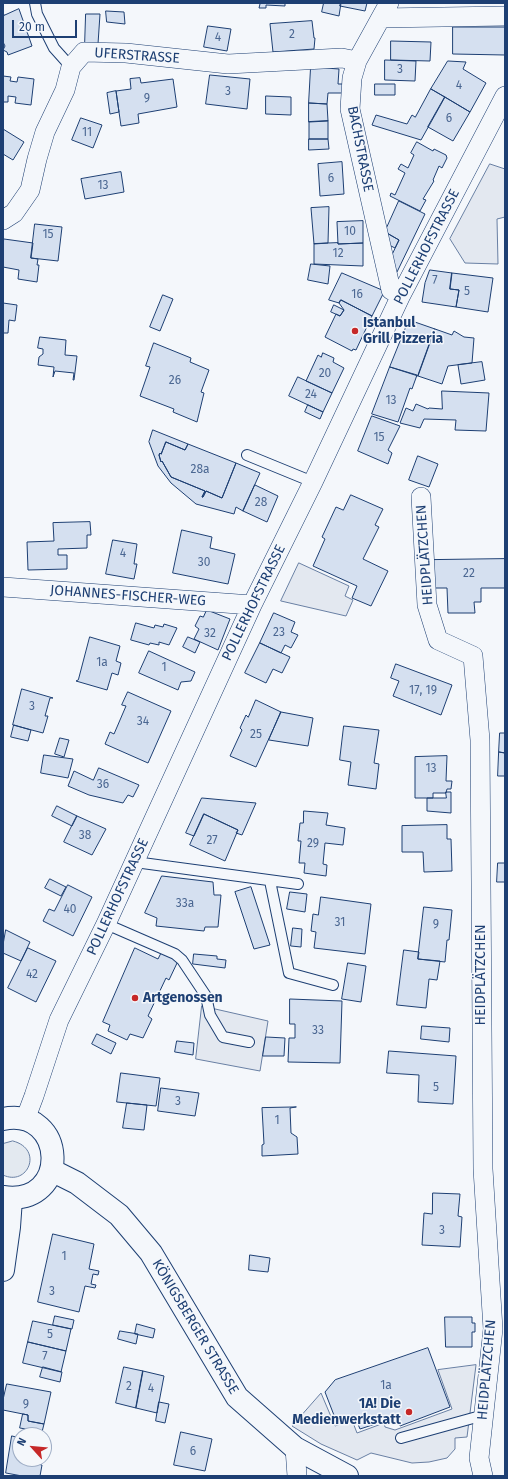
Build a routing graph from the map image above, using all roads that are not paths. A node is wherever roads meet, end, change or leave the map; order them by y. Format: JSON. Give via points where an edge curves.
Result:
{"nodes":[{"id":1,"x":36,"y":3,"type":"edge"},
{"id":2,"x":385,"y":11,"type":"edge"},
{"id":3,"x":505,"y":16,"type":"edge"},
{"id":4,"x":357,"y":61,"type":"junction"},
{"id":5,"x":71,"y":67,"type":"junction"},
{"id":6,"x":505,"y":96,"type":"edge"},
{"id":7,"x":3,"y":220,"type":"edge"},
{"id":8,"x":401,"y":295,"type":"junction"},
{"id":9,"x":247,"y":455,"type":"dead end"},
{"id":10,"x":313,"y":482,"type":"junction"},
{"id":11,"x":421,"y":497,"type":"dead end"},
{"id":12,"x":3,"y":586,"type":"edge"},
{"id":13,"x":252,"y":605,"type":"junction"},
{"id":14,"x":135,"y":862,"type":"junction"},
{"id":15,"x":270,"y":881,"type":"junction"},
{"id":16,"x":298,"y":884,"type":"dead end"},
{"id":17,"x":106,"y":924,"type":"junction"},
{"id":18,"x":333,"y":985,"type":"dead end"},
{"id":19,"x":249,"y":1042,"type":"dead end"},
{"id":20,"x":3,"y":1119,"type":"edge"},
{"id":21,"x":25,"y":1120,"type":"junction"},
{"id":22,"x":51,"y":1170,"type":"junction"},
{"id":23,"x":7,"y":1198,"type":"edge"},
{"id":24,"x":3,"y":1270,"type":"edge"},
{"id":25,"x":484,"y":1415,"type":"junction"},
{"id":26,"x":401,"y":1438,"type":"dead end"},
{"id":27,"x":295,"y":1448,"type":"junction"},
{"id":28,"x":297,"y":1476,"type":"edge"},
{"id":29,"x":347,"y":1476,"type":"edge"},
{"id":30,"x":483,"y":1476,"type":"edge"}],
"edges":[{"from":1,"to":5,"type":"lane","via":[[37,14],[54,48]]},
{"from":2,"to":3,"type":"street"},
{"from":2,"to":4,"type":"street","name":"BACHSTRASSE"},
{"from":4,"to":5,"type":"street","name":"UFERSTRASSE","via":[[342,58],[228,64],[126,53],[84,52]]},
{"from":4,"to":8,"type":"street","name":"BACHSTRASSE","via":[[352,78],[350,109],[390,290]]},
{"from":5,"to":7,"type":"street","name":"UFERSTRASSE","via":[[65,90],[45,132],[30,190],[14,213]]},
{"from":6,"to":8,"type":"street","name":"POLLERHOFSTRASSE"},
{"from":8,"to":10,"type":"street","name":"POLLERHOFSTRASSE"},
{"from":9,"to":10,"type":"lane"},
{"from":10,"to":13,"type":"street","name":"POLLERHOFSTRASSE"},
{"from":11,"to":25,"type":"street","name":"HEIDPLÄTZCHEN","via":[[427,605],[438,640],[473,656],[480,740],[483,1169],[494,1329]]},
{"from":12,"to":13,"type":"street","name":"JOHANNES-FISCHER-WEG"},
{"from":13,"to":14,"type":"street","name":"POLLERHOFSTRASSE"},
{"from":14,"to":15,"type":"lane"},
{"from":14,"to":17,"type":"street","name":"POLLERHOFSTRASSE"},
{"from":15,"to":16,"type":"lane"},
{"from":15,"to":18,"type":"lane","via":[[289,974]]},
{"from":17,"to":19,"type":"lane","via":[[175,954],[182,960],[206,996],[210,1015],[223,1037]]},
{"from":17,"to":21,"type":"street","name":"POLLERHOFSTRASSE","via":[[59,1020]]},
{"from":20,"to":21,"type":"main road"},
{"from":21,"to":22,"type":"main road","via":[[39,1127],[49,1140],[53,1155]]},
{"from":22,"to":23,"type":"main road","via":[[48,1179],[36,1191],[20,1198]]},
{"from":22,"to":27,"type":"main road","name":"KÖNIGSBERGER STRASSE","via":[[77,1183],[119,1215],[151,1253],[237,1397]]},
{"from":23,"to":24,"type":"main road","via":[[9,1227]]},
{"from":25,"to":26,"type":"lane"},
{"from":25,"to":30,"type":"street","name":"HEIDPLÄTZCHEN","via":[[479,1458]]},
{"from":27,"to":28,"type":"street"},
{"from":27,"to":29,"type":"main road","name":"KÖNIGSBERGER STRASSE"}]}
